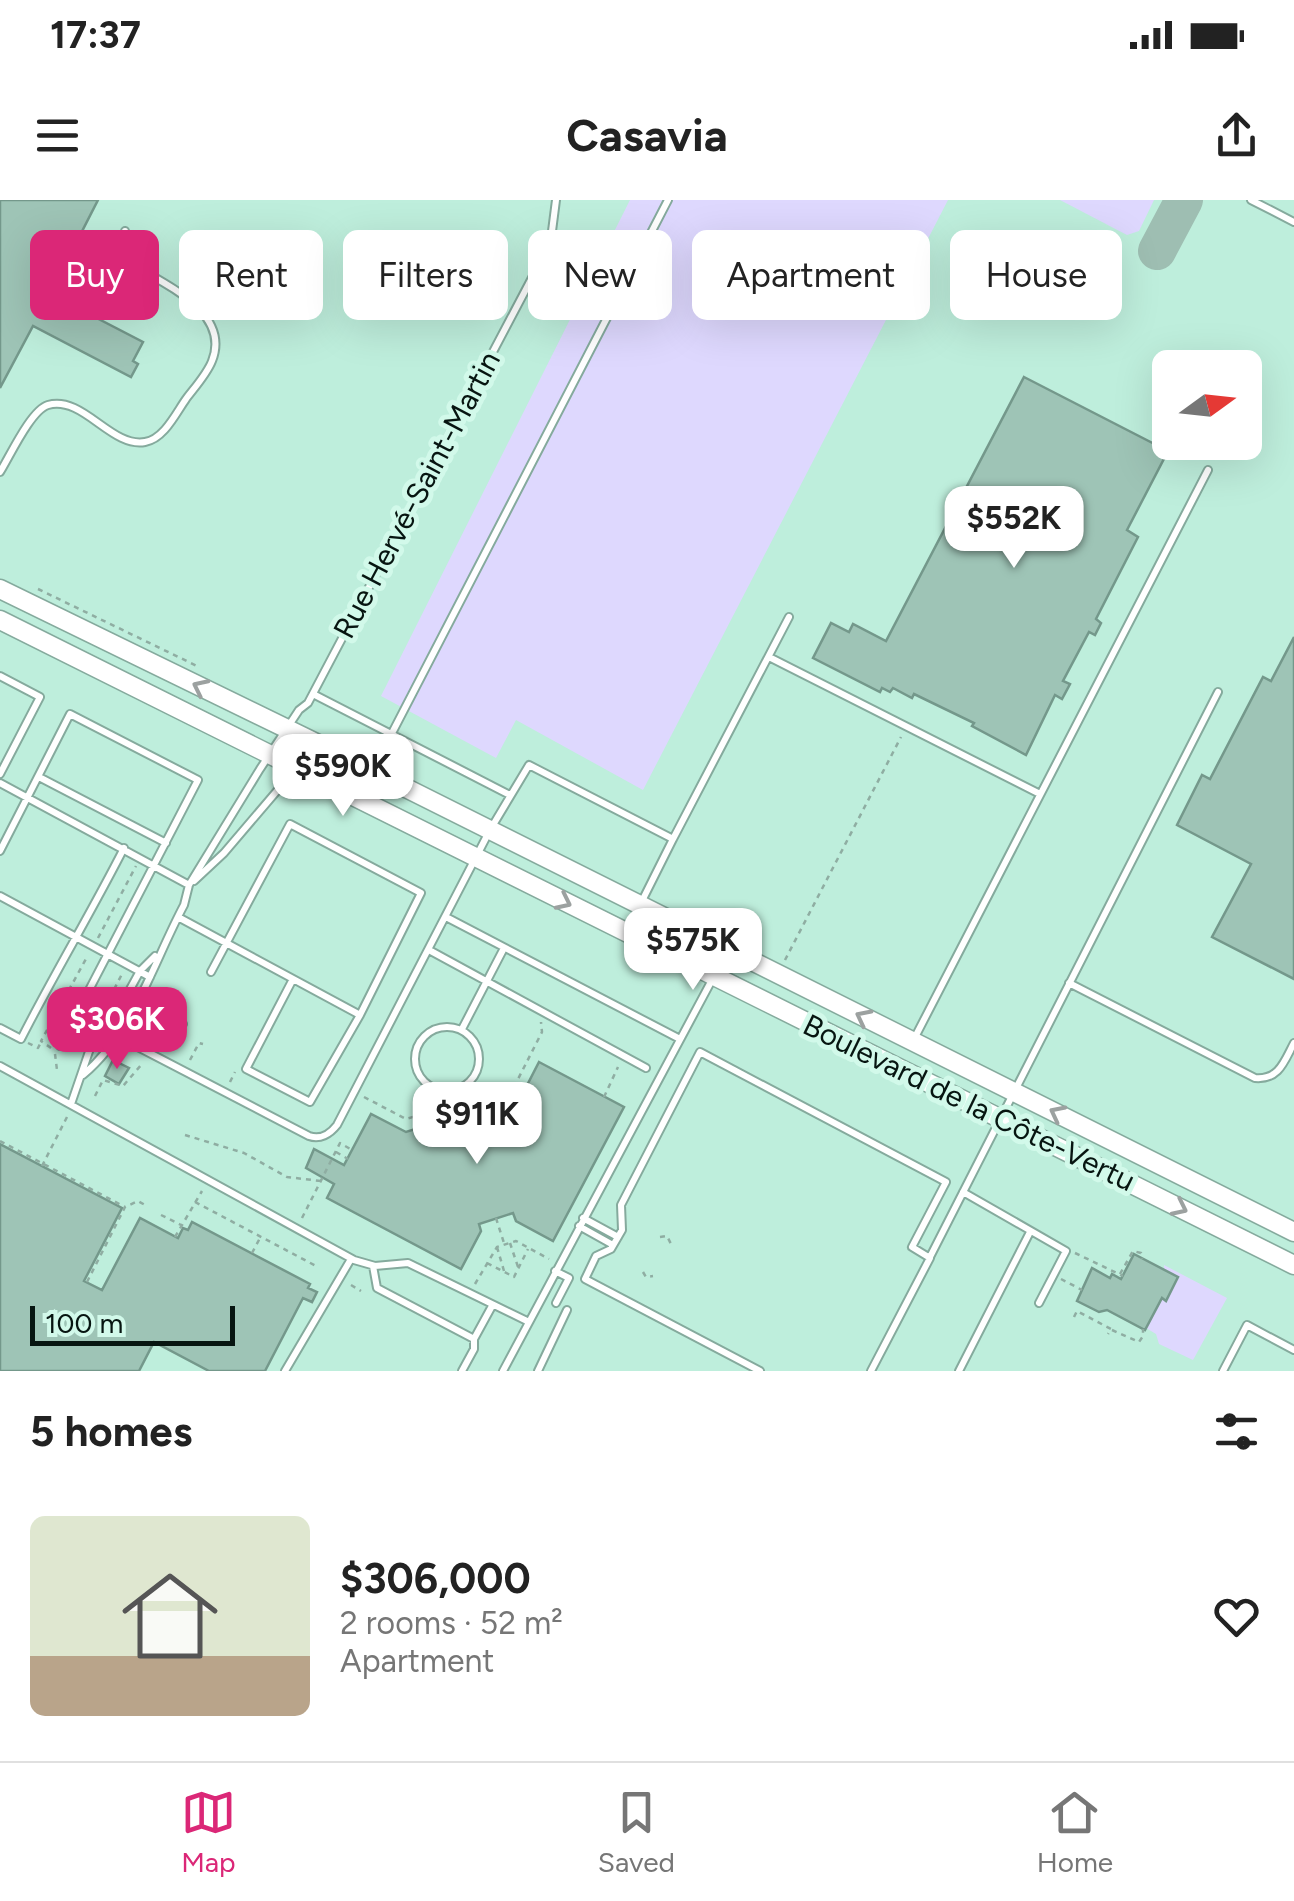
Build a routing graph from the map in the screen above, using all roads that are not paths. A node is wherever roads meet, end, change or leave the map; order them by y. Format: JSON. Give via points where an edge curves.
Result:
{"nodes":[{"id":1,"x":556,"y":200,"type":"edge"},
{"id":2,"x":668,"y":200,"type":"edge"},
{"id":3,"x":1251,"y":200,"type":"edge"},
{"id":4,"x":1294,"y":222,"type":"edge"},
{"id":5,"x":159,"y":282,"type":"edge"},
{"id":6,"x":1208,"y":470,"type":"dead end"},
{"id":7,"x":0,"y":472,"type":"edge"},
{"id":8,"x":0,"y":589,"type":"edge"},
{"id":9,"x":790,"y":617,"type":"dead end"},
{"id":10,"x":0,"y":620,"type":"edge"},
{"id":11,"x":769,"y":657,"type":"junction"},
{"id":12,"x":0,"y":676,"type":"edge"},
{"id":13,"x":1218,"y":692,"type":"dead end"},
{"id":14,"x":313,"y":694,"type":"junction"},
{"id":15,"x":288,"y":730,"type":"junction"},
{"id":16,"x":392,"y":736,"type":"junction"},
{"id":17,"x":270,"y":756,"type":"junction"},
{"id":18,"x":304,"y":773,"type":"junction"},
{"id":19,"x":0,"y":774,"type":"edge"},
{"id":20,"x":39,"y":776,"type":"junction"},
{"id":21,"x":0,"y":784,"type":"edge"},
{"id":22,"x":1040,"y":794,"type":"junction"},
{"id":23,"x":510,"y":795,"type":"junction"},
{"id":24,"x":28,"y":798,"type":"junction"},
{"id":25,"x":490,"y":830,"type":"junction"},
{"id":26,"x":674,"y":839,"type":"junction"},
{"id":27,"x":167,"y":844,"type":"junction"},
{"id":28,"x":124,"y":848,"type":"junction"},
{"id":29,"x":0,"y":852,"type":"edge"},
{"id":30,"x":477,"y":859,"type":"junction"},
{"id":31,"x":156,"y":866,"type":"junction"},
{"id":32,"x":190,"y":885,"type":"junction"},
{"id":33,"x":0,"y":896,"type":"edge"},
{"id":34,"x":640,"y":905,"type":"junction"},
{"id":35,"x":178,"y":916,"type":"junction"},
{"id":36,"x":446,"y":918,"type":"junction"},
{"id":37,"x":76,"y":936,"type":"junction"},
{"id":38,"x":226,"y":944,"type":"junction"},
{"id":39,"x":504,"y":948,"type":"junction"},
{"id":40,"x":428,"y":950,"type":"junction"},
{"id":41,"x":160,"y":951,"type":"junction"},
{"id":42,"x":109,"y":954,"type":"junction"},
{"id":43,"x":137,"y":970,"type":"junction"},
{"id":44,"x":211,"y":972,"type":"dead end"},
{"id":45,"x":714,"y":976,"type":"junction"},
{"id":46,"x":150,"y":977,"type":"junction"},
{"id":47,"x":293,"y":979,"type":"junction"},
{"id":48,"x":486,"y":982,"type":"junction"},
{"id":49,"x":1069,"y":984,"type":"junction"},
{"id":50,"x":125,"y":999,"type":"junction"},
{"id":51,"x":138,"y":1000,"type":"junction"},
{"id":52,"x":134,"y":1009,"type":"junction"},
{"id":53,"x":360,"y":1015,"type":"junction"},
{"id":54,"x":109,"y":1020,"type":"junction"},
{"id":55,"x":0,"y":1028,"type":"edge"},
{"id":56,"x":462,"y":1030,"type":"junction"},
{"id":57,"x":120,"y":1031,"type":"junction"},
{"id":58,"x":678,"y":1038,"type":"junction"},
{"id":59,"x":912,"y":1042,"type":"junction"},
{"id":60,"x":1294,"y":1043,"type":"edge"},
{"id":61,"x":60,"y":1046,"type":"dead end"},
{"id":62,"x":0,"y":1066,"type":"edge"},
{"id":63,"x":646,"y":1068,"type":"dead end"},
{"id":64,"x":83,"y":1075,"type":"junction"},
{"id":65,"x":1014,"y":1092,"type":"junction"},
{"id":66,"x":71,"y":1104,"type":"junction"},
{"id":67,"x":999,"y":1119,"type":"junction"},
{"id":68,"x":963,"y":1192,"type":"junction"},
{"id":69,"x":581,"y":1222,"type":"junction"},
{"id":70,"x":1030,"y":1232,"type":"junction"},
{"id":71,"x":1294,"y":1232,"type":"edge"},
{"id":72,"x":616,"y":1241,"type":"junction"},
{"id":73,"x":930,"y":1258,"type":"junction"},
{"id":74,"x":351,"y":1259,"type":"junction"},
{"id":75,"x":1294,"y":1265,"type":"edge"},
{"id":76,"x":372,"y":1266,"type":"junction"},
{"id":77,"x":555,"y":1271,"type":"junction"},
{"id":78,"x":556,"y":1303,"type":"dead end"},
{"id":79,"x":1039,"y":1303,"type":"dead end"},
{"id":80,"x":492,"y":1306,"type":"junction"},
{"id":81,"x":567,"y":1310,"type":"dead end"},
{"id":82,"x":528,"y":1322,"type":"junction"},
{"id":83,"x":474,"y":1340,"type":"junction"},
{"id":84,"x":1294,"y":1350,"type":"edge"},
{"id":85,"x":285,"y":1371,"type":"edge"},
{"id":86,"x":462,"y":1371,"type":"edge"},
{"id":87,"x":503,"y":1371,"type":"edge"},
{"id":88,"x":538,"y":1371,"type":"edge"},
{"id":89,"x":760,"y":1371,"type":"edge"},
{"id":90,"x":870,"y":1371,"type":"edge"},
{"id":91,"x":959,"y":1371,"type":"edge"},
{"id":92,"x":1223,"y":1371,"type":"edge"}],
"edges":[{"from":1,"to":14,"type":"lane","name":"Rue Hervé-Saint-Martin","via":[[544,255]]},
{"from":2,"to":16,"type":"lane"},
{"from":3,"to":4,"type":"lane"},
{"from":5,"to":7,"type":"lane","via":[[207,315],[216,346],[212,363],[166,427],[141,443],[66,404],[49,405],[37,411]]},
{"from":6,"to":22,"type":"lane"},
{"from":15,"to":8,"type":"street","name":"Boulevard de la Côte-Vertu","one_way":true},
{"from":9,"to":11,"type":"lane"},
{"from":10,"to":17,"type":"street","name":"Boulevard de la Côte-Vertu"},
{"from":11,"to":22,"type":"lane"},
{"from":11,"to":26,"type":"lane"},
{"from":12,"to":19,"type":"lane","via":[[40,697]]},
{"from":13,"to":49,"type":"lane"},
{"from":14,"to":15,"type":"lane","name":"Rue Hervé-Saint-Martin"},
{"from":14,"to":16,"type":"lane"},
{"from":15,"to":17,"type":"lane","name":"Rue Hervé-Saint-Martin"},
{"from":15,"to":25,"type":"street","name":"Boulevard de la Côte-Vertu"},
{"from":16,"to":23,"type":"lane"},
{"from":17,"to":18,"type":"street","name":"Boulevard de la Côte-Vertu"},
{"from":17,"to":32,"type":"lane","name":"Rue Hervé-Saint-Martin"},
{"from":18,"to":30,"type":"street","name":"Boulevard de la Côte-Vertu"},
{"from":18,"to":32,"type":"lane","via":[[282,785]]},
{"from":20,"to":24,"type":"lane"},
{"from":20,"to":27,"type":"lane"},
{"from":20,"to":27,"type":"lane","via":[[70,714],[198,780]]},
{"from":21,"to":24,"type":"lane"},
{"from":22,"to":59,"type":"lane"},
{"from":23,"to":25,"type":"lane"},
{"from":23,"to":26,"type":"lane","via":[[529,765]]},
{"from":24,"to":28,"type":"lane"},
{"from":24,"to":29,"type":"lane"},
{"from":25,"to":30,"type":"lane"},
{"from":25,"to":34,"type":"street","name":"Boulevard de la Côte-Vertu"},
{"from":26,"to":34,"type":"lane"},
{"from":27,"to":31,"type":"lane"},
{"from":28,"to":31,"type":"lane"},
{"from":28,"to":37,"type":"lane"},
{"from":30,"to":36,"type":"lane"},
{"from":30,"to":45,"type":"street","name":"Boulevard de la Côte-Vertu","one_way":true},
{"from":31,"to":32,"type":"lane"},
{"from":31,"to":42,"type":"lane"},
{"from":32,"to":35,"type":"lane"},
{"from":33,"to":37,"type":"lane"},
{"from":59,"to":34,"type":"street","name":"Boulevard de la Côte-Vertu","one_way":true},
{"from":35,"to":38,"type":"lane"},
{"from":35,"to":41,"type":"lane"},
{"from":36,"to":39,"type":"lane"},
{"from":36,"to":40,"type":"lane"},
{"from":37,"to":42,"type":"lane"},
{"from":37,"to":55,"type":"lane","via":[[21,1039]]},
{"from":38,"to":44,"type":"lane"},
{"from":38,"to":47,"type":"lane"},
{"from":38,"to":53,"type":"lane","via":[[290,824],[421,894]]},
{"from":39,"to":48,"type":"lane"},
{"from":39,"to":58,"type":"lane"},
{"from":40,"to":48,"type":"lane"},
{"from":40,"to":57,"type":"lane","via":[[337,1125],[323,1136],[309,1136],[134,1045]]},
{"from":41,"to":43,"type":"lane"},
{"from":41,"to":46,"type":"lane"},
{"from":42,"to":43,"type":"lane"},
{"from":42,"to":61,"type":"lane"},
{"from":43,"to":46,"type":"lane"},
{"from":43,"to":50,"type":"lane"},
{"from":45,"to":58,"type":"lane"},
{"from":45,"to":67,"type":"street","name":"Boulevard de la Côte-Vertu"},
{"from":46,"to":51,"type":"lane"},
{"from":47,"to":53,"type":"lane"},
{"from":47,"to":53,"type":"lane","via":[[246,1069],[310,1102]]},
{"from":48,"to":56,"type":"lane"},
{"from":48,"to":63,"type":"lane"},
{"from":49,"to":60,"type":"lane","via":[[1255,1078],[1278,1073]]},
{"from":49,"to":65,"type":"lane"},
{"from":50,"to":51,"type":"lane"},
{"from":50,"to":52,"type":"lane"},
{"from":50,"to":54,"type":"lane"},
{"from":51,"to":52,"type":"lane"},
{"from":51,"to":52,"type":"lane","via":[[181,1028]]},
{"from":52,"to":57,"type":"lane"},
{"from":54,"to":57,"type":"lane"},
{"from":54,"to":64,"type":"lane","via":[[92,1041]]},
{"from":56,"to":56,"type":"lane","via":[[476,1045],[479,1066],[457,1090],[436,1090],[420,1077],[414,1056],[422,1037],[451,1026]]},
{"from":57,"to":64,"type":"lane"},
{"from":58,"to":69,"type":"lane"},
{"from":59,"to":65,"type":"street","name":"Boulevard de la Côte-Vertu"},
{"from":62,"to":66,"type":"lane"},
{"from":64,"to":66,"type":"lane"},
{"from":65,"to":67,"type":"lane"},
{"from":71,"to":65,"type":"street","name":"Boulevard de la Côte-Vertu","one_way":true},
{"from":66,"to":74,"type":"lane"},
{"from":67,"to":68,"type":"lane"},
{"from":67,"to":75,"type":"street","name":"Boulevard de la Côte-Vertu","one_way":true},
{"from":68,"to":70,"type":"lane"},
{"from":68,"to":73,"type":"lane"},
{"from":69,"to":72,"type":"lane"},
{"from":69,"to":77,"type":"lane"},
{"from":70,"to":79,"type":"lane","via":[[1066,1251]]},
{"from":70,"to":91,"type":"lane"},
{"from":72,"to":73,"type":"lane","via":[[621,1205],[700,1052],[946,1182],[912,1247]]},
{"from":72,"to":89,"type":"lane","via":[[596,1256],[585,1279]]},
{"from":73,"to":90,"type":"lane"},
{"from":74,"to":76,"type":"lane"},
{"from":74,"to":85,"type":"lane"},
{"from":76,"to":80,"type":"lane","via":[[408,1263]]},
{"from":76,"to":83,"type":"lane","via":[[378,1288]]},
{"from":77,"to":78,"type":"lane","via":[[569,1278]]},
{"from":77,"to":82,"type":"lane"},
{"from":80,"to":82,"type":"lane"},
{"from":80,"to":83,"type":"lane"},
{"from":81,"to":88,"type":"lane"},
{"from":82,"to":87,"type":"lane"},
{"from":83,"to":86,"type":"lane"},
{"from":84,"to":92,"type":"lane","via":[[1247,1324]]}]}
